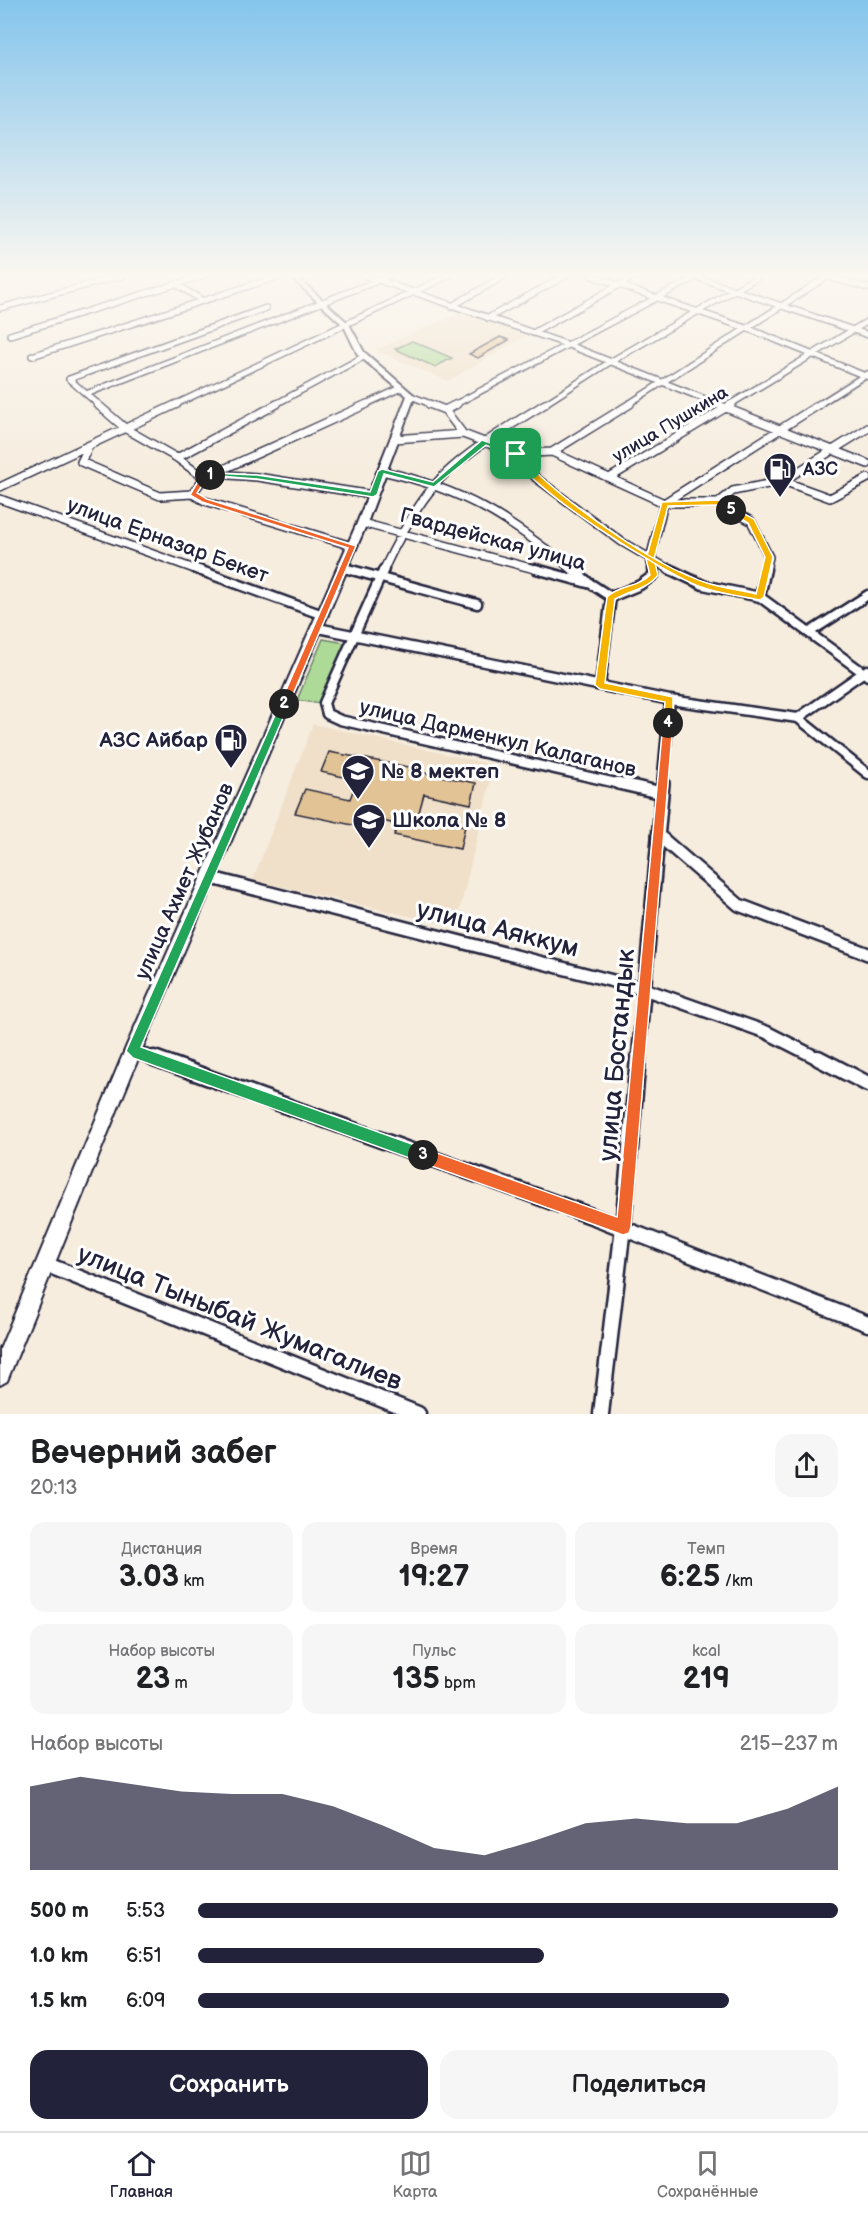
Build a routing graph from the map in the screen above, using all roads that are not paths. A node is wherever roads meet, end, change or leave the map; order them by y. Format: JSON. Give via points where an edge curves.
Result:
{"nodes":[{"id":1,"x":76,"y":342,"type":"edge"},
{"id":2,"x":172,"y":342,"type":"edge"},
{"id":3,"x":219,"y":342,"type":"edge"},
{"id":4,"x":311,"y":342,"type":"edge"},
{"id":5,"x":357,"y":342,"type":"edge"},
{"id":6,"x":560,"y":342,"type":"edge"},
{"id":7,"x":570,"y":342,"type":"edge"},
{"id":8,"x":645,"y":342,"type":"edge"},
{"id":9,"x":728,"y":342,"type":"edge"},
{"id":10,"x":780,"y":342,"type":"edge"},
{"id":11,"x":835,"y":342,"type":"edge"},
{"id":12,"x":566,"y":344,"type":"junction"},
{"id":13,"x":812,"y":355,"type":"junction"},
{"id":14,"x":32,"y":356,"type":"dead end"},
{"id":15,"x":365,"y":356,"type":"junction"},
{"id":16,"x":610,"y":362,"type":"junction"},
{"id":17,"x":866,"y":375,"type":"edge"},
{"id":18,"x":664,"y":382,"type":"junction"},
{"id":19,"x":406,"y":392,"type":"junction"},
{"id":20,"x":86,"y":394,"type":"junction"},
{"id":21,"x":726,"y":408,"type":"junction"},
{"id":22,"x":445,"y":410,"type":"junction"},
{"id":23,"x":781,"y":428,"type":"junction"},
{"id":24,"x":868,"y":428,"type":"edge"},
{"id":25,"x":126,"y":429,"type":"junction"},
{"id":26,"x":463,"y":434,"type":"junction"},
{"id":27,"x":394,"y":439,"type":"junction"},
{"id":28,"x":485,"y":442,"type":"junction"},
{"id":29,"x":89,"y":446,"type":"junction"},
{"id":30,"x":834,"y":448,"type":"junction"},
{"id":31,"x":552,"y":452,"type":"junction"},
{"id":32,"x":516,"y":454,"type":"junction"},
{"id":33,"x":177,"y":458,"type":"junction"},
{"id":34,"x":868,"y":464,"type":"edge"},
{"id":35,"x":382,"y":471,"type":"junction"},
{"id":36,"x":212,"y":474,"type":"junction"},
{"id":37,"x":611,"y":477,"type":"junction"},
{"id":38,"x":204,"y":478,"type":"junction"},
{"id":39,"x":868,"y":478,"type":"edge"},
{"id":40,"x":783,"y":481,"type":"junction"},
{"id":41,"x":434,"y":485,"type":"junction"},
{"id":42,"x":0,"y":487,"type":"edge"},
{"id":43,"x":192,"y":494,"type":"junction"},
{"id":44,"x":373,"y":495,"type":"junction"},
{"id":45,"x":0,"y":499,"type":"edge"},
{"id":46,"x":664,"y":503,"type":"junction"},
{"id":47,"x":718,"y":503,"type":"junction"},
{"id":48,"x":362,"y":523,"type":"junction"},
{"id":49,"x":400,"y":533,"type":"junction"},
{"id":50,"x":352,"y":546,"type":"junction"},
{"id":51,"x":650,"y":559,"type":"junction"},
{"id":52,"x":343,"y":568,"type":"junction"},
{"id":53,"x":381,"y":578,"type":"junction"},
{"id":54,"x":591,"y":584,"type":"junction"},
{"id":55,"x":868,"y":595,"type":"edge"},
{"id":56,"x":611,"y":597,"type":"junction"},
{"id":57,"x":760,"y":597,"type":"junction"},
{"id":58,"x":477,"y":604,"type":"dead end"},
{"id":59,"x":323,"y":615,"type":"junction"},
{"id":60,"x":318,"y":628,"type":"junction"},
{"id":61,"x":810,"y":632,"type":"junction"},
{"id":62,"x":356,"y":636,"type":"junction"},
{"id":63,"x":866,"y":672,"type":"edge"},
{"id":64,"x":600,"y":685,"type":"junction"},
{"id":65,"x":670,"y":699,"type":"junction"},
{"id":66,"x":798,"y":718,"type":"junction"},
{"id":67,"x":868,"y":774,"type":"edge"},
{"id":68,"x":662,"y":793,"type":"junction"},
{"id":69,"x":658,"y":835,"type":"junction"},
{"id":70,"x":208,"y":877,"type":"junction"},
{"id":71,"x":868,"y":954,"type":"edge"},
{"id":72,"x":644,"y":989,"type":"junction"},
{"id":73,"x":133,"y":1051,"type":"junction"},
{"id":74,"x":868,"y":1084,"type":"edge"},
{"id":75,"x":623,"y":1227,"type":"junction"},
{"id":76,"x":45,"y":1264,"type":"junction"},
{"id":77,"x":868,"y":1324,"type":"edge"},
{"id":78,"x":0,"y":1374,"type":"edge"},
{"id":79,"x":418,"y":1414,"type":"edge"},
{"id":80,"x":601,"y":1414,"type":"edge"}],
"edges":[{"from":1,"to":14,"type":"street"},
{"from":2,"to":20,"type":"street","via":[[69,379]]},
{"from":3,"to":20,"type":"street"},
{"from":4,"to":25,"type":"street"},
{"from":5,"to":15,"type":"main road"},
{"from":6,"to":12,"type":"street"},
{"from":7,"to":12,"type":"street"},
{"from":8,"to":16,"type":"street"},
{"from":9,"to":18,"type":"street"},
{"from":10,"to":13,"type":"street"},
{"from":11,"to":13,"type":"street","name":"улица Пушкина"},
{"from":12,"to":16,"type":"street"},
{"from":12,"to":22,"type":"street"},
{"from":13,"to":17,"type":"street"},
{"from":13,"to":21,"type":"street","name":"улица Пушкина"},
{"from":15,"to":19,"type":"main road"},
{"from":15,"to":33,"type":"street"},
{"from":16,"to":18,"type":"street"},
{"from":16,"to":28,"type":"street"},
{"from":17,"to":23,"type":"street"},
{"from":18,"to":21,"type":"street"},
{"from":18,"to":31,"type":"street"},
{"from":19,"to":22,"type":"street"},
{"from":19,"to":27,"type":"main road","name":"улица Ахмет Жубанов"},
{"from":19,"to":36,"type":"street"},
{"from":20,"to":25,"type":"street"},
{"from":21,"to":23,"type":"street"},
{"from":21,"to":37,"type":"street","name":"улица Пушкина"},
{"from":22,"to":26,"type":"street"},
{"from":23,"to":30,"type":"street"},
{"from":23,"to":46,"type":"street"},
{"from":24,"to":30,"type":"street"},
{"from":25,"to":29,"type":"street"},
{"from":25,"to":33,"type":"street"},
{"from":26,"to":27,"type":"street"},
{"from":26,"to":28,"type":"street"},
{"from":27,"to":35,"type":"main road","name":"улица Ахмет Жубанов"},
{"from":28,"to":32,"type":"street"},
{"from":28,"to":41,"type":"street"},
{"from":29,"to":42,"type":"street"},
{"from":29,"to":43,"type":"street","via":[[81,462],[160,496]]},
{"from":30,"to":34,"type":"street"},
{"from":30,"to":40,"type":"street"},
{"from":31,"to":32,"type":"street"},
{"from":31,"to":37,"type":"street"},
{"from":32,"to":51,"type":"street","via":[[536,478]]},
{"from":33,"to":38,"type":"street"},
{"from":35,"to":41,"type":"street"},
{"from":35,"to":44,"type":"main road","name":"улица Ахмет Жубанов"},
{"from":36,"to":38,"type":"street"},
{"from":36,"to":44,"type":"street"},
{"from":37,"to":46,"type":"street"},
{"from":38,"to":43,"type":"street"},
{"from":39,"to":40,"type":"street","via":[[830,498]]},
{"from":40,"to":47,"type":"street","via":[[733,491]]},
{"from":41,"to":49,"type":"street"},
{"from":41,"to":54,"type":"street","via":[[498,513]]},
{"from":43,"to":50,"type":"street"},
{"from":44,"to":48,"type":"main road","name":"улица Ахмет Жубанов"},
{"from":45,"to":59,"type":"street","name":"улица Ерназар Бекет"},
{"from":46,"to":47,"type":"street"},
{"from":46,"to":51,"type":"street"},
{"from":47,"to":57,"type":"street","via":[[751,521],[769,557]]},
{"from":48,"to":49,"type":"street","name":"Гвардейская улица"},
{"from":48,"to":50,"type":"main road","name":"улица Ахмет Жубанов"},
{"from":49,"to":53,"type":"street"},
{"from":49,"to":54,"type":"street","name":"Гвардейская улица"},
{"from":50,"to":52,"type":"main road","name":"улица Ахмет Жубанов"},
{"from":51,"to":56,"type":"street","via":[[654,575],[647,583]]},
{"from":51,"to":57,"type":"street","via":[[703,585]]},
{"from":52,"to":53,"type":"street"},
{"from":52,"to":59,"type":"main road","name":"улица Ахмет Жубанов"},
{"from":53,"to":58,"type":"street"},
{"from":53,"to":62,"type":"street"},
{"from":54,"to":56,"type":"street","name":"Гвардейская улица"},
{"from":55,"to":61,"type":"street"},
{"from":56,"to":64,"type":"street"},
{"from":57,"to":61,"type":"street"},
{"from":59,"to":60,"type":"main road","name":"улица Ахмет Жубанов"},
{"from":60,"to":62,"type":"street"},
{"from":60,"to":70,"type":"main road","name":"улица Ахмет Жубанов"},
{"from":61,"to":63,"type":"street"},
{"from":62,"to":64,"type":"street"},
{"from":62,"to":68,"type":"street","name":"улица Дарменкул Калаганов","via":[[324,703],[327,714]]},
{"from":63,"to":66,"type":"street"},
{"from":64,"to":65,"type":"street"},
{"from":65,"to":66,"type":"street"},
{"from":65,"to":68,"type":"street","name":"улица Бостандык"},
{"from":66,"to":67,"type":"street"},
{"from":68,"to":69,"type":"street","name":"улица Бостандык"},
{"from":69,"to":71,"type":"street","via":[[739,905]]},
{"from":69,"to":72,"type":"street","name":"улица Бостандык"},
{"from":70,"to":72,"type":"street","name":"улица Аяккум"},
{"from":70,"to":73,"type":"main road","name":"улица Ахмет Жубанов"},
{"from":72,"to":74,"type":"street","name":"улица Аяккум","via":[[766,1032]]},
{"from":72,"to":75,"type":"street","name":"улица Бостандык"},
{"from":73,"to":75,"type":"street"},
{"from":73,"to":76,"type":"main road","name":"улица Ахмет Жубанов"},
{"from":75,"to":77,"type":"street"},
{"from":75,"to":80,"type":"street","name":"улица Бостандык"},
{"from":76,"to":78,"type":"main road","name":"улица Ахмет Жубанов"},
{"from":76,"to":79,"type":"street","name":"улица Тыныбай Жумагалиев"}]}
